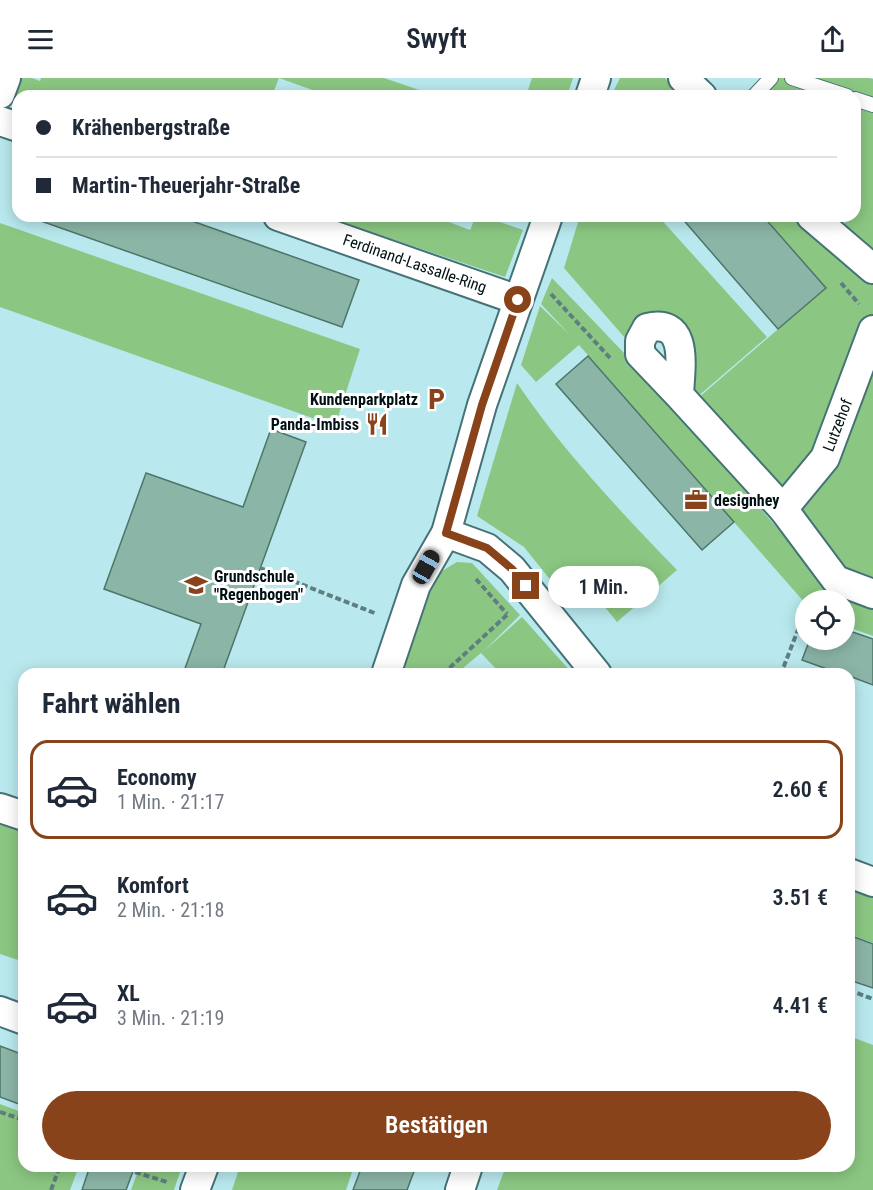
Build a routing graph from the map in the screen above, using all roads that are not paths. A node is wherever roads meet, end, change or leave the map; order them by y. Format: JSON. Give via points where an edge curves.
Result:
{"nodes":[{"id":1,"x":6,"y":78,"type":"edge"},
{"id":2,"x":682,"y":78,"type":"edge"},
{"id":3,"x":771,"y":78,"type":"edge"},
{"id":4,"x":792,"y":78,"type":"edge"},
{"id":5,"x":695,"y":90,"type":"edge"},
{"id":6,"x":760,"y":90,"type":"edge"},
{"id":7,"x":829,"y":90,"type":"edge"},
{"id":8,"x":0,"y":94,"type":"edge"},
{"id":9,"x":295,"y":222,"type":"edge"},
{"id":10,"x":546,"y":222,"type":"edge"},
{"id":11,"x":818,"y":222,"type":"edge"},
{"id":12,"x":873,"y":269,"type":"edge"},
{"id":13,"x":518,"y":300,"type":"junction"},
{"id":14,"x":873,"y":330,"type":"edge"},
{"id":15,"x":679,"y":395,"type":"dead end"},
{"id":16,"x":783,"y":509,"type":"junction"},
{"id":17,"x":446,"y":533,"type":"junction"},
{"id":18,"x":873,"y":594,"type":"edge"},
{"id":19,"x":388,"y":668,"type":"edge"},
{"id":20,"x":592,"y":668,"type":"edge"},
{"id":21,"x":0,"y":807,"type":"edge"},
{"id":22,"x":18,"y":814,"type":"edge"},
{"id":23,"x":855,"y":875,"type":"edge"},
{"id":24,"x":873,"y":882,"type":"edge"},
{"id":25,"x":0,"y":1011,"type":"edge"},
{"id":26,"x":18,"y":1018,"type":"edge"},
{"id":27,"x":199,"y":1172,"type":"edge"},
{"id":28,"x":466,"y":1172,"type":"edge"},
{"id":29,"x":186,"y":1188,"type":"edge"},
{"id":30,"x":460,"y":1190,"type":"edge"}],
"edges":[{"from":1,"to":8,"type":"street"},
{"from":2,"to":5,"type":"street"},
{"from":3,"to":6,"type":"lane"},
{"from":4,"to":7,"type":"lane"},
{"from":9,"to":13,"type":"street","name":"Ferdinand-Lassalle-Ring"},
{"from":10,"to":13,"type":"street"},
{"from":11,"to":12,"type":"street"},
{"from":13,"to":17,"type":"street","via":[[482,405]]},
{"from":14,"to":16,"type":"street","name":"Lutzehof","via":[[825,458]]},
{"from":15,"to":16,"type":"street"},
{"from":16,"to":18,"type":"street","via":[[836,580]]},
{"from":17,"to":19,"type":"street","via":[[416,585]]},
{"from":17,"to":20,"type":"street","via":[[487,548],[512,569]]},
{"from":21,"to":22,"type":"street"},
{"from":23,"to":24,"type":"street"},
{"from":25,"to":26,"type":"street"},
{"from":27,"to":29,"type":"street"},
{"from":28,"to":30,"type":"street"}]}
